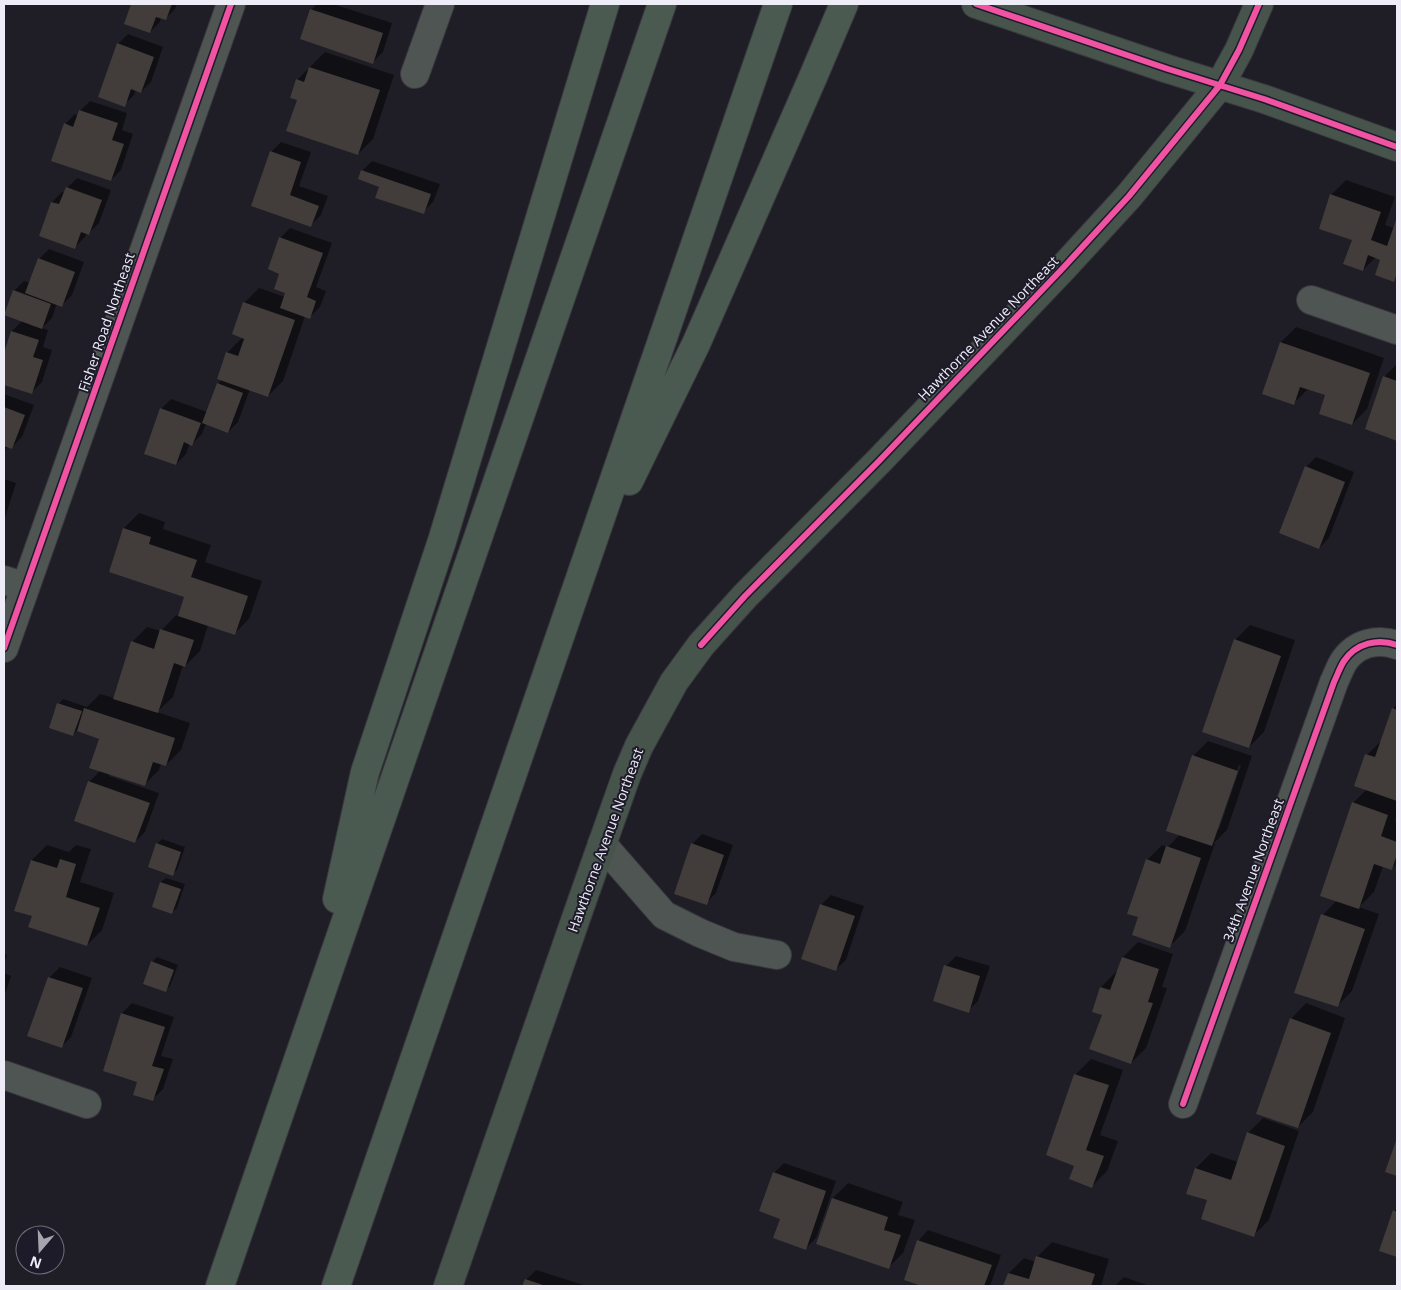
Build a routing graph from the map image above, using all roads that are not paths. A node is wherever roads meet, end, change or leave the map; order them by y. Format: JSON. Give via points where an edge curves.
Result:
{"nodes":[{"id":1,"x":231,"y":4,"type":"edge"},
{"id":2,"x":440,"y":4,"type":"edge"},
{"id":3,"x":605,"y":4,"type":"edge"},
{"id":4,"x":778,"y":4,"type":"edge"},
{"id":5,"x":844,"y":4,"type":"edge"},
{"id":6,"x":976,"y":4,"type":"edge"},
{"id":7,"x":1259,"y":4,"type":"edge"},
{"id":8,"x":660,"y":12,"type":"edge"},
{"id":9,"x":415,"y":74,"type":"dead end"},
{"id":10,"x":1220,"y":85,"type":"junction"},
{"id":11,"x":1397,"y":147,"type":"edge"},
{"id":12,"x":1310,"y":300,"type":"dead end"},
{"id":13,"x":1397,"y":330,"type":"edge"},
{"id":14,"x":14,"y":583,"type":"edge"},
{"id":15,"x":578,"y":585,"type":"junction"},
{"id":16,"x":1397,"y":645,"type":"edge"},
{"id":17,"x":4,"y":648,"type":"edge"},
{"id":18,"x":602,"y":844,"type":"junction"},
{"id":19,"x":777,"y":954,"type":"dead end"},
{"id":20,"x":311,"y":1021,"type":"junction"},
{"id":21,"x":4,"y":1075,"type":"edge"},
{"id":22,"x":87,"y":1104,"type":"dead end"},
{"id":23,"x":1184,"y":1104,"type":"dead end"},
{"id":24,"x":220,"y":1286,"type":"edge"},
{"id":25,"x":336,"y":1286,"type":"edge"},
{"id":26,"x":448,"y":1286,"type":"edge"}],
"edges":[{"from":1,"to":14,"type":"street","name":"Fisher Road Northeast"},
{"from":2,"to":9,"type":"street"},
{"from":3,"to":20,"type":"highway","via":[[442,541],[365,772]]},
{"from":4,"to":15,"type":"highway"},
{"from":5,"to":15,"type":"highway","via":[[696,344]]},
{"from":6,"to":10,"type":"main road"},
{"from":7,"to":10,"type":"main road","name":"Hawthorne Avenue Northeast"},
{"from":8,"to":20,"type":"highway"},
{"from":10,"to":11,"type":"main road"},
{"from":10,"to":18,"type":"main road","name":"Hawthorne Avenue Northeast","via":[[1129,196],[1063,268],[701,645],[674,682],[639,746]]},
{"from":12,"to":13,"type":"street"},
{"from":14,"to":17,"type":"street","name":"Fisher Road Northeast"},
{"from":15,"to":25,"type":"highway"},
{"from":16,"to":23,"type":"street","name":"34th Avenue Northeast","via":[[1371,642],[1356,648],[1344,661],[1334,682]]},
{"from":18,"to":19,"type":"street","via":[[664,915],[734,947]]},
{"from":18,"to":26,"type":"main road","name":"Hawthorne Avenue Northeast"},
{"from":20,"to":24,"type":"highway"},
{"from":21,"to":22,"type":"street"}]}
